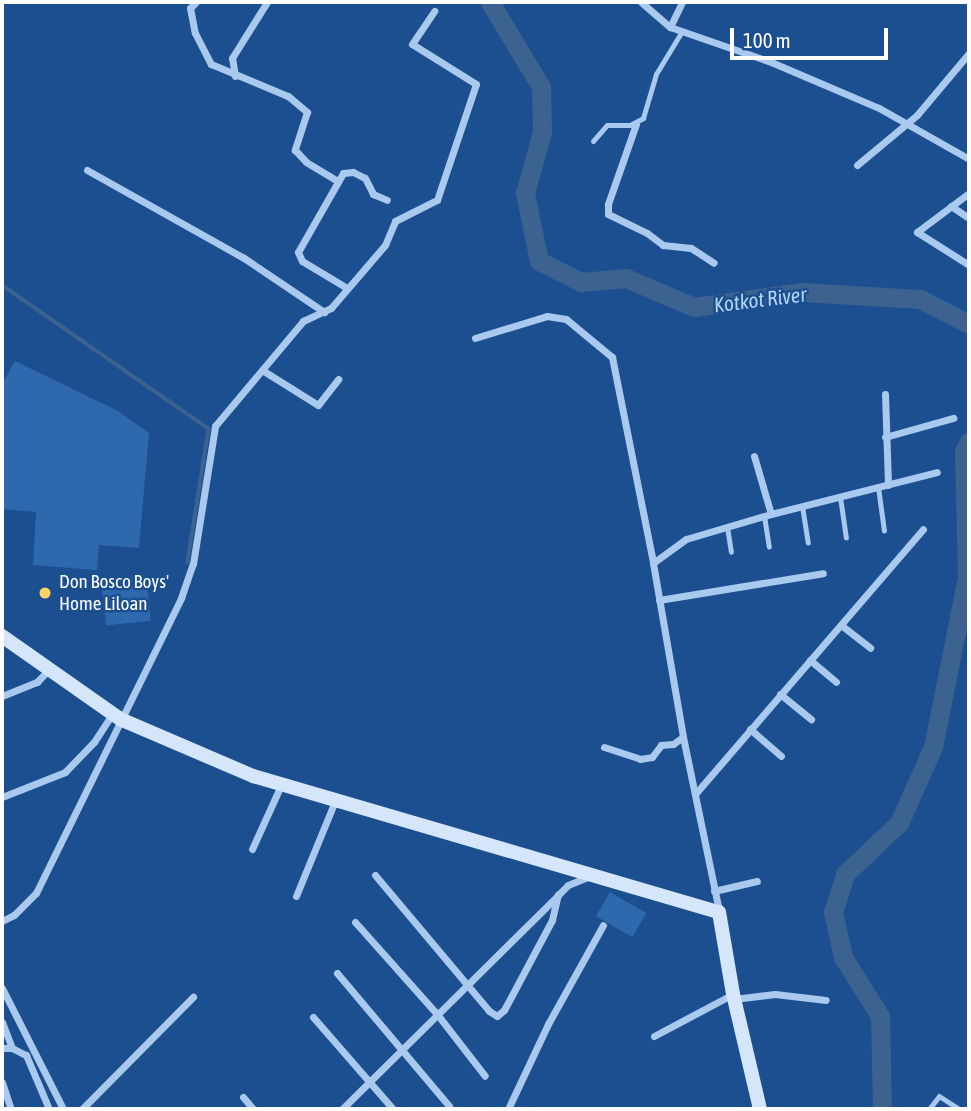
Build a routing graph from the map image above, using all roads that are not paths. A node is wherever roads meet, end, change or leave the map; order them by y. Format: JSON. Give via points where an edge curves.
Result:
{"nodes":[{"id":1,"x":196,"y":2,"type":"edge"},
{"id":2,"x":267,"y":2,"type":"edge"},
{"id":3,"x":640,"y":2,"type":"edge"},
{"id":4,"x":682,"y":2,"type":"edge"},
{"id":5,"x":434,"y":11,"type":"dead end"},
{"id":6,"x":670,"y":27,"type":"junction"},
{"id":7,"x":682,"y":31,"type":"junction"},
{"id":8,"x":969,"y":53,"type":"edge"},
{"id":9,"x":235,"y":76,"type":"junction"},
{"id":10,"x":907,"y":123,"type":"junction"},
{"id":11,"x":636,"y":124,"type":"junction"},
{"id":12,"x":593,"y":141,"type":"dead end"},
{"id":13,"x":969,"y":159,"type":"edge"},
{"id":14,"x":857,"y":165,"type":"dead end"},
{"id":15,"x":87,"y":170,"type":"dead end"},
{"id":16,"x":336,"y":180,"type":"junction"},
{"id":17,"x":969,"y":193,"type":"edge"},
{"id":18,"x":387,"y":200,"type":"dead end"},
{"id":19,"x":951,"y":206,"type":"junction"},
{"id":20,"x":969,"y":218,"type":"edge"},
{"id":21,"x":714,"y":263,"type":"dead end"},
{"id":22,"x":969,"y":265,"type":"edge"},
{"id":23,"x":347,"y":288,"type":"junction"},
{"id":24,"x":324,"y":312,"type":"junction"},
{"id":25,"x":475,"y":338,"type":"dead end"},
{"id":26,"x":262,"y":370,"type":"junction"},
{"id":27,"x":338,"y":379,"type":"dead end"},
{"id":28,"x":885,"y":394,"type":"dead end"},
{"id":29,"x":953,"y":418,"type":"dead end"},
{"id":30,"x":885,"y":438,"type":"junction"},
{"id":31,"x":754,"y":456,"type":"dead end"},
{"id":32,"x":937,"y":472,"type":"dead end"},
{"id":33,"x":888,"y":485,"type":"junction"},
{"id":34,"x":878,"y":487,"type":"junction"},
{"id":35,"x":840,"y":497,"type":"junction"},
{"id":36,"x":802,"y":506,"type":"junction"},
{"id":37,"x":767,"y":515,"type":"junction"},
{"id":38,"x":727,"y":527,"type":"junction"},
{"id":39,"x":923,"y":529,"type":"dead end"},
{"id":40,"x":884,"y":531,"type":"dead end"},
{"id":41,"x":846,"y":538,"type":"dead end"},
{"id":42,"x":808,"y":543,"type":"dead end"},
{"id":43,"x":769,"y":547,"type":"dead end"},
{"id":44,"x":732,"y":552,"type":"dead end"},
{"id":45,"x":653,"y":563,"type":"junction"},
{"id":46,"x":823,"y":573,"type":"dead end"},
{"id":47,"x":659,"y":600,"type":"junction"},
{"id":48,"x":841,"y":625,"type":"junction"},
{"id":49,"x":2,"y":636,"type":"edge"},
{"id":50,"x":870,"y":648,"type":"dead end"},
{"id":51,"x":810,"y":660,"type":"junction"},
{"id":52,"x":48,"y":670,"type":"junction"},
{"id":53,"x":836,"y":682,"type":"dead end"},
{"id":54,"x":780,"y":694,"type":"junction"},
{"id":55,"x":2,"y":696,"type":"edge"},
{"id":56,"x":116,"y":717,"type":"junction"},
{"id":57,"x":811,"y":719,"type":"dead end"},
{"id":58,"x":750,"y":729,"type":"junction"},
{"id":59,"x":683,"y":737,"type":"junction"},
{"id":60,"x":604,"y":747,"type":"dead end"},
{"id":61,"x":781,"y":755,"type":"dead end"},
{"id":62,"x":281,"y":785,"type":"junction"},
{"id":63,"x":696,"y":793,"type":"junction"},
{"id":64,"x":2,"y":797,"type":"edge"},
{"id":65,"x":335,"y":801,"type":"junction"},
{"id":66,"x":253,"y":849,"type":"dead end"},
{"id":67,"x":375,"y":875,"type":"dead end"},
{"id":68,"x":591,"y":875,"type":"junction"},
{"id":69,"x":757,"y":881,"type":"dead end"},
{"id":70,"x":714,"y":891,"type":"junction"},
{"id":71,"x":558,"y":895,"type":"junction"},
{"id":72,"x":296,"y":896,"type":"dead end"},
{"id":73,"x":719,"y":912,"type":"junction"},
{"id":74,"x":2,"y":921,"type":"edge"},
{"id":75,"x":355,"y":922,"type":"dead end"},
{"id":76,"x":603,"y":925,"type":"dead end"},
{"id":77,"x":337,"y":973,"type":"dead end"},
{"id":78,"x":467,"y":985,"type":"junction"},
{"id":79,"x":2,"y":988,"type":"edge"},
{"id":80,"x":733,"y":996,"type":"junction"},
{"id":81,"x":193,"y":997,"type":"dead end"},
{"id":82,"x":825,"y":1000,"type":"dead end"},
{"id":83,"x":437,"y":1014,"type":"junction"},
{"id":84,"x":313,"y":1017,"type":"dead end"},
{"id":85,"x":2,"y":1022,"type":"edge"},
{"id":86,"x":654,"y":1036,"type":"dead end"},
{"id":87,"x":2,"y":1048,"type":"edge"},
{"id":88,"x":12,"y":1048,"type":"junction"},
{"id":89,"x":401,"y":1051,"type":"junction"},
{"id":90,"x":485,"y":1076,"type":"dead end"},
{"id":91,"x":2,"y":1082,"type":"edge"},
{"id":92,"x":369,"y":1082,"type":"junction"},
{"id":93,"x":243,"y":1097,"type":"dead end"},
{"id":94,"x":449,"y":1106,"type":"dead end"},
{"id":95,"x":11,"y":1109,"type":"edge"},
{"id":96,"x":49,"y":1109,"type":"edge"},
{"id":97,"x":63,"y":1109,"type":"edge"},
{"id":98,"x":82,"y":1109,"type":"edge"},
{"id":99,"x":254,"y":1109,"type":"edge"},
{"id":100,"x":342,"y":1109,"type":"edge"},
{"id":101,"x":393,"y":1109,"type":"edge"},
{"id":102,"x":508,"y":1109,"type":"edge"},
{"id":103,"x":760,"y":1109,"type":"edge"},
{"id":104,"x":929,"y":1109,"type":"edge"},
{"id":105,"x":959,"y":1109,"type":"edge"}],
"edges":[{"from":1,"to":9,"type":"street","via":[[190,8],[195,33],[211,64]]},
{"from":2,"to":9,"type":"street","via":[[232,58]]},
{"from":3,"to":6,"type":"street"},
{"from":4,"to":6,"type":"street"},
{"from":5,"to":23,"type":"street","via":[[412,44],[476,84],[437,200],[395,221],[385,245]]},
{"from":6,"to":7,"type":"street"},
{"from":7,"to":10,"type":"street","via":[[771,62]]},
{"from":7,"to":11,"type":"lane","via":[[656,74],[643,118]]},
{"from":8,"to":10,"type":"street"},
{"from":9,"to":16,"type":"street","via":[[288,96],[307,112],[295,150]]},
{"from":10,"to":13,"type":"street"},
{"from":10,"to":14,"type":"street"},
{"from":11,"to":12,"type":"lane","via":[[607,125]]},
{"from":11,"to":21,"type":"street","via":[[608,214],[663,245],[691,248]]},
{"from":15,"to":24,"type":"street","via":[[244,258]]},
{"from":16,"to":18,"type":"street","via":[[353,172],[365,178],[373,194]]},
{"from":16,"to":23,"type":"street","via":[[298,251],[302,261]]},
{"from":17,"to":19,"type":"street"},
{"from":19,"to":20,"type":"street"},
{"from":19,"to":22,"type":"street","via":[[917,232]]},
{"from":23,"to":24,"type":"street"},
{"from":24,"to":26,"type":"street","via":[[303,321]]},
{"from":25,"to":45,"type":"street","via":[[547,316],[566,319],[612,357]]},
{"from":26,"to":27,"type":"street","via":[[318,405]]},
{"from":26,"to":56,"type":"street","via":[[215,426],[193,564],[181,598]]},
{"from":28,"to":30,"type":"street"},
{"from":29,"to":30,"type":"street"},
{"from":30,"to":33,"type":"street"},
{"from":31,"to":37,"type":"street"},
{"from":32,"to":33,"type":"street"},
{"from":33,"to":34,"type":"street"},
{"from":34,"to":35,"type":"street"},
{"from":34,"to":40,"type":"lane"},
{"from":35,"to":36,"type":"street"},
{"from":35,"to":41,"type":"lane"},
{"from":36,"to":37,"type":"street"},
{"from":36,"to":42,"type":"lane"},
{"from":37,"to":38,"type":"street"},
{"from":37,"to":43,"type":"lane"},
{"from":38,"to":44,"type":"lane"},
{"from":38,"to":45,"type":"street","via":[[686,539]]},
{"from":39,"to":48,"type":"street"},
{"from":45,"to":47,"type":"street"},
{"from":46,"to":47,"type":"street"},
{"from":47,"to":59,"type":"street"},
{"from":48,"to":50,"type":"street"},
{"from":48,"to":51,"type":"street"},
{"from":49,"to":52,"type":"street"},
{"from":51,"to":53,"type":"street"},
{"from":51,"to":54,"type":"street"},
{"from":52,"to":55,"type":"street","via":[[37,682]]},
{"from":52,"to":56,"type":"street"},
{"from":54,"to":57,"type":"street"},
{"from":54,"to":58,"type":"street"},
{"from":56,"to":62,"type":"street"},
{"from":56,"to":64,"type":"street","via":[[65,772]]},
{"from":56,"to":74,"type":"street","via":[[36,893]]},
{"from":58,"to":61,"type":"street"},
{"from":58,"to":63,"type":"street"},
{"from":59,"to":60,"type":"street","via":[[661,745],[652,757],[640,759]]},
{"from":59,"to":63,"type":"street"},
{"from":62,"to":65,"type":"street"},
{"from":62,"to":66,"type":"street"},
{"from":63,"to":70,"type":"street"},
{"from":65,"to":68,"type":"street"},
{"from":65,"to":72,"type":"street"},
{"from":67,"to":78,"type":"street"},
{"from":68,"to":71,"type":"street"},
{"from":68,"to":73,"type":"street"},
{"from":69,"to":70,"type":"street"},
{"from":70,"to":73,"type":"street"},
{"from":71,"to":78,"type":"street"},
{"from":71,"to":78,"type":"street","via":[[552,920],[500,1016],[488,1011]]},
{"from":73,"to":80,"type":"street"},
{"from":75,"to":83,"type":"street"},
{"from":76,"to":102,"type":"street"},
{"from":77,"to":89,"type":"street"},
{"from":78,"to":83,"type":"street"},
{"from":79,"to":97,"type":"street"},
{"from":80,"to":82,"type":"street","via":[[775,994]]},
{"from":80,"to":86,"type":"street"},
{"from":80,"to":103,"type":"street"},
{"from":81,"to":98,"type":"street"},
{"from":83,"to":89,"type":"street"},
{"from":83,"to":90,"type":"street"},
{"from":84,"to":92,"type":"street"},
{"from":85,"to":88,"type":"street"},
{"from":87,"to":88,"type":"street"},
{"from":88,"to":96,"type":"street","via":[[26,1055]]},
{"from":89,"to":92,"type":"street"},
{"from":89,"to":94,"type":"street"},
{"from":91,"to":95,"type":"street"},
{"from":92,"to":100,"type":"street"},
{"from":92,"to":101,"type":"street"},
{"from":93,"to":99,"type":"street"},
{"from":104,"to":105,"type":"lane","via":[[939,1096]]}]}
